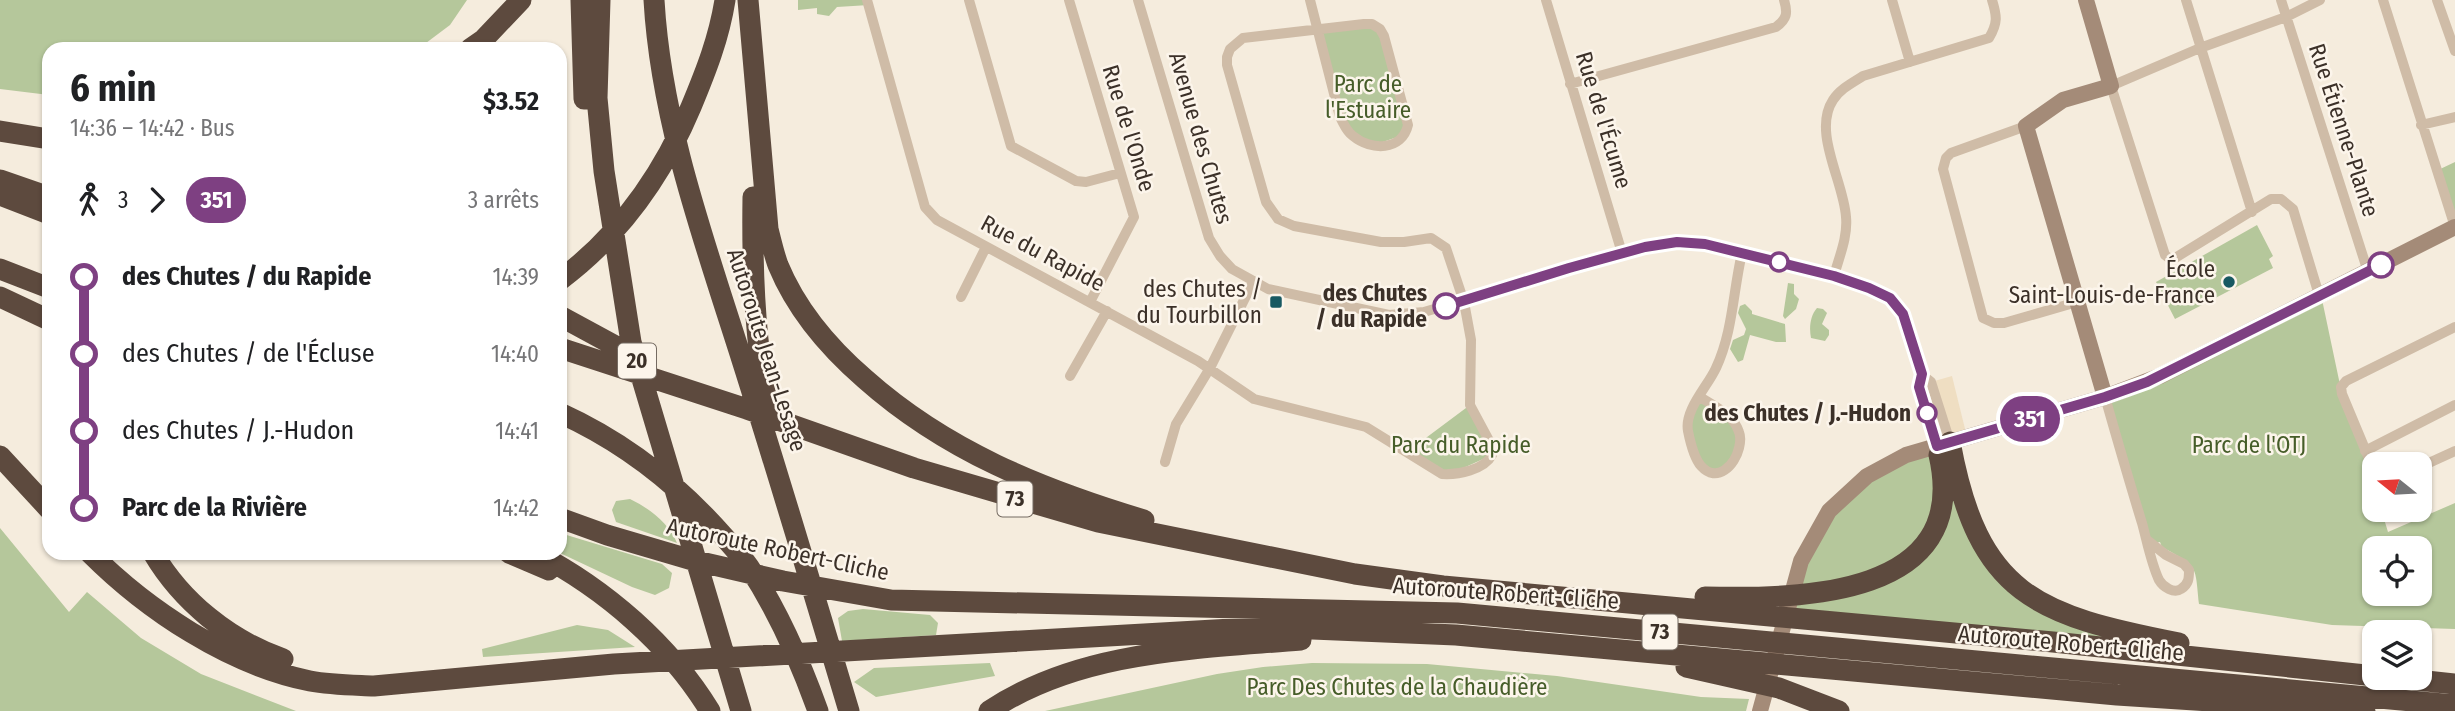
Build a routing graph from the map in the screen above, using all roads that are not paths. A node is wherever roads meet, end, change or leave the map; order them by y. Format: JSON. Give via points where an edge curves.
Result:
{"nodes":[{"id":1,"x":523,"y":0,"type":"edge"},
{"id":2,"x":581,"y":0,"type":"edge"},
{"id":3,"x":600,"y":0,"type":"edge"},
{"id":4,"x":654,"y":0,"type":"edge"},
{"id":5,"x":711,"y":0,"type":"edge"},
{"id":6,"x":725,"y":0,"type":"edge"},
{"id":7,"x":748,"y":0,"type":"edge"},
{"id":8,"x":867,"y":0,"type":"edge"},
{"id":9,"x":969,"y":0,"type":"edge"},
{"id":10,"x":1069,"y":0,"type":"edge"},
{"id":11,"x":1139,"y":0,"type":"edge"},
{"id":12,"x":1310,"y":0,"type":"edge"},
{"id":13,"x":1546,"y":0,"type":"edge"},
{"id":14,"x":1784,"y":0,"type":"edge"},
{"id":15,"x":1892,"y":0,"type":"edge"},
{"id":16,"x":1992,"y":0,"type":"edge"},
{"id":17,"x":2086,"y":0,"type":"edge"},
{"id":18,"x":2186,"y":0,"type":"edge"},
{"id":19,"x":2281,"y":0,"type":"edge"},
{"id":20,"x":2320,"y":0,"type":"edge"},
{"id":21,"x":2383,"y":0,"type":"edge"},
{"id":22,"x":2437,"y":0,"type":"edge"},
{"id":23,"x":2286,"y":17,"type":"junction"},
{"id":24,"x":1318,"y":30,"type":"junction"},
{"id":25,"x":480,"y":42,"type":"edge"},
{"id":26,"x":496,"y":42,"type":"edge"},
{"id":27,"x":2200,"y":48,"type":"junction"},
{"id":28,"x":2455,"y":51,"type":"edge"},
{"id":29,"x":1910,"y":62,"type":"junction"},
{"id":30,"x":752,"y":65,"type":"junction"},
{"id":31,"x":1570,"y":84,"type":"junction"},
{"id":32,"x":2112,"y":86,"type":"junction"},
{"id":33,"x":691,"y":107,"type":"junction"},
{"id":34,"x":2455,"y":117,"type":"edge"},
{"id":35,"x":2421,"y":125,"type":"junction"},
{"id":36,"x":2026,"y":126,"type":"junction"},
{"id":37,"x":0,"y":131,"type":"edge"},
{"id":38,"x":42,"y":138,"type":"edge"},
{"id":39,"x":1120,"y":173,"type":"junction"},
{"id":40,"x":0,"y":180,"type":"edge"},
{"id":41,"x":0,"y":195,"type":"edge"},
{"id":42,"x":42,"y":195,"type":"edge"},
{"id":43,"x":42,"y":211,"type":"edge"},
{"id":44,"x":2252,"y":212,"type":"junction"},
{"id":45,"x":2455,"y":227,"type":"edge"},
{"id":46,"x":986,"y":247,"type":"junction"},
{"id":47,"x":1622,"y":253,"type":"junction"},
{"id":48,"x":1742,"y":253,"type":"junction"},
{"id":49,"x":0,"y":269,"type":"edge"},
{"id":50,"x":2368,"y":272,"type":"junction"},
{"id":51,"x":567,"y":275,"type":"edge"},
{"id":52,"x":1834,"y":276,"type":"junction"},
{"id":53,"x":1253,"y":282,"type":"junction"},
{"id":54,"x":42,"y":285,"type":"edge"},
{"id":55,"x":2319,"y":295,"type":"junction"},
{"id":56,"x":0,"y":297,"type":"edge"},
{"id":57,"x":961,"y":298,"type":"dead end"},
{"id":58,"x":1090,"y":302,"type":"junction"},
{"id":59,"x":1464,"y":302,"type":"junction"},
{"id":60,"x":2077,"y":302,"type":"junction"},
{"id":61,"x":1107,"y":311,"type":"junction"},
{"id":62,"x":42,"y":317,"type":"edge"},
{"id":63,"x":567,"y":320,"type":"edge"},
{"id":64,"x":2455,"y":327,"type":"edge"},
{"id":65,"x":631,"y":342,"type":"junction"},
{"id":66,"x":567,"y":350,"type":"edge"},
{"id":67,"x":1210,"y":368,"type":"junction"},
{"id":68,"x":1070,"y":376,"type":"dead end"},
{"id":69,"x":1700,"y":397,"type":"junction"},
{"id":70,"x":2105,"y":397,"type":"junction"},
{"id":71,"x":2455,"y":405,"type":"edge"},
{"id":72,"x":747,"y":409,"type":"junction"},
{"id":73,"x":567,"y":417,"type":"edge"},
{"id":74,"x":1944,"y":444,"type":"junction"},
{"id":75,"x":2365,"y":451,"type":"joint"},
{"id":76,"x":2455,"y":451,"type":"edge"},
{"id":77,"x":0,"y":456,"type":"edge"},
{"id":78,"x":1165,"y":462,"type":"dead end"},
{"id":79,"x":2432,"y":462,"type":"edge"},
{"id":80,"x":781,"y":480,"type":"junction"},
{"id":81,"x":42,"y":501,"type":"edge"},
{"id":82,"x":567,"y":520,"type":"edge"},
{"id":83,"x":2147,"y":540,"type":"junction"},
{"id":84,"x":1216,"y":545,"type":"junction"},
{"id":85,"x":98,"y":560,"type":"edge"},
{"id":86,"x":158,"y":560,"type":"edge"},
{"id":87,"x":525,"y":560,"type":"edge"},
{"id":88,"x":549,"y":560,"type":"edge"},
{"id":89,"x":1559,"y":596,"type":"junction"},
{"id":90,"x":632,"y":620,"type":"junction"},
{"id":91,"x":1376,"y":633,"type":"junction"},
{"id":92,"x":1588,"y":647,"type":"junction"},
{"id":93,"x":576,"y":667,"type":"junction"},
{"id":94,"x":2362,"y":672,"type":"edge"},
{"id":95,"x":2362,"y":673,"type":"edge"},
{"id":96,"x":2432,"y":681,"type":"edge"},
{"id":97,"x":2432,"y":682,"type":"edge"},
{"id":98,"x":2455,"y":684,"type":"edge"},
{"id":99,"x":1762,"y":704,"type":"edge"},
{"id":100,"x":2455,"y":705,"type":"edge"},
{"id":101,"x":710,"y":711,"type":"edge"},
{"id":102,"x":741,"y":711,"type":"edge"},
{"id":103,"x":818,"y":711,"type":"edge"},
{"id":104,"x":849,"y":711,"type":"edge"},
{"id":105,"x":989,"y":711,"type":"edge"},
{"id":106,"x":1839,"y":711,"type":"edge"},
{"id":107,"x":2365,"y":711,"type":"edge"}],
"edges":[{"from":1,"to":25,"type":"highway"},
{"from":1,"to":26,"type":"highway"},
{"from":2,"to":65,"type":"highway","via":[[588,151],[611,272]]},
{"from":3,"to":65,"type":"highway","number":"20","via":[[597,98]]},
{"from":4,"to":80,"type":"highway","name":"Autoroute Jean-Lesage","via":[[660,68],[686,175]]},
{"from":5,"to":33,"type":"highway","via":[[702,69]]},
{"from":6,"to":33,"type":"highway","via":[[716,45]]},
{"from":7,"to":30,"type":"highway"},
{"from":8,"to":46,"type":"street","name":"Rue du Rapide","via":[[925,207],[937,220]]},
{"from":9,"to":39,"type":"street","via":[[1011,146],[1076,181]]},
{"from":10,"to":39,"type":"street","name":"Rue de l'Onde"},
{"from":11,"to":53,"type":"street","name":"Avenue des Chutes","via":[[1209,239],[1232,269]]},
{"from":12,"to":24,"type":"street"},
{"from":13,"to":31,"type":"street","name":"Rue de l'Écume"},
{"from":14,"to":31,"type":"street","via":[[1787,11],[1776,27]]},
{"from":15,"to":29,"type":"street"},
{"from":16,"to":29,"type":"street","via":[[1998,17],[1989,38]]},
{"from":17,"to":32,"type":"street"},
{"from":18,"to":27,"type":"street"},
{"from":19,"to":23,"type":"street","name":"Rue Étienne-Plante"},
{"from":20,"to":23,"type":"street"},
{"from":21,"to":35,"type":"street"},
{"from":22,"to":28,"type":"street"},
{"from":23,"to":27,"type":"street"},
{"from":23,"to":50,"type":"street","name":"Rue Étienne-Plante"},
{"from":24,"to":24,"type":"street","via":[[1345,128],[1374,145],[1401,141],[1408,125],[1380,29],[1364,24]]},
{"from":24,"to":59,"type":"street","via":[[1243,38],[1235,42],[1227,57],[1266,202],[1278,219],[1294,226],[1391,243],[1431,238],[1446,248]]},
{"from":27,"to":32,"type":"street"},
{"from":27,"to":44,"type":"street"},
{"from":29,"to":52,"type":"street","via":[[1863,76],[1844,88],[1832,100],[1825,119],[1826,141],[1847,219]]},
{"from":30,"to":80,"type":"highway","via":[[752,245],[765,392]]},
{"from":30,"to":84,"type":"highway","via":[[763,192],[777,263],[802,312],[828,346],[889,401],[947,441],[1053,489]]},
{"from":31,"to":47,"type":"street","name":"Rue de l'Écume"},
{"from":32,"to":36,"type":"street","via":[[2063,100]]},
{"from":32,"to":44,"type":"street","via":[[2165,255],[2175,258]]},
{"from":33,"to":51,"type":"highway","via":[[666,162],[631,212]]},
{"from":34,"to":35,"type":"street"},
{"from":35,"to":45,"type":"street"},
{"from":36,"to":60,"type":"street"},
{"from":36,"to":60,"type":"street","via":[[1951,153],[1943,169],[1983,318],[2004,323]]},
{"from":37,"to":38,"type":"highway"},
{"from":39,"to":58,"type":"street","name":"Rue de l'Onde","via":[[1134,217]]},
{"from":40,"to":42,"type":"highway"},
{"from":41,"to":43,"type":"highway"},
{"from":44,"to":55,"type":"street","via":[[2271,199],[2289,203]]},
{"from":45,"to":50,"type":"street"},
{"from":46,"to":57,"type":"street"},
{"from":46,"to":58,"type":"street","name":"Rue du Rapide"},
{"from":47,"to":48,"type":"street","name":"Avenue des Chutes","via":[[1677,242]]},
{"from":47,"to":59,"type":"street","name":"Avenue des Chutes"},
{"from":48,"to":52,"type":"street","name":"Avenue des Chutes"},
{"from":48,"to":69,"type":"street","via":[[1721,357]]},
{"from":49,"to":54,"type":"highway"},
{"from":50,"to":55,"type":"street"},
{"from":52,"to":74,"type":"street","name":"Avenue des Chutes","via":[[1890,298],[1903,314],[1922,374],[1931,382]]},
{"from":53,"to":59,"type":"street","name":"Avenue des Chutes","via":[[1283,293],[1389,315]]},
{"from":53,"to":67,"type":"street"},
{"from":55,"to":70,"type":"street","via":[[2160,376]]},
{"from":56,"to":62,"type":"highway"},
{"from":58,"to":61,"type":"street","name":"Rue du Rapide"},
{"from":59,"to":67,"type":"street","name":"Rue du Rapide","via":[[1471,340],[1470,405],[1492,446],[1492,455],[1483,466],[1442,474],[1366,427],[1261,402]]},
{"from":60,"to":70,"type":"street"},
{"from":61,"to":67,"type":"street","name":"Rue du Rapide"},
{"from":61,"to":68,"type":"street"},
{"from":63,"to":72,"type":"highway"},
{"from":64,"to":75,"type":"street","via":[[2341,387]]},
{"from":65,"to":102,"type":"highway","number":"20"},
{"from":66,"to":72,"type":"highway","name":"Autoroute Robert-Cliche","number":"73"},
{"from":67,"to":78,"type":"street","via":[[1176,424]]},
{"from":69,"to":69,"type":"street","via":[[1721,410],[1740,433],[1737,457],[1726,471],[1706,471],[1690,439],[1687,427]]},
{"from":70,"to":74,"type":"street"},
{"from":70,"to":83,"type":"street"},
{"from":71,"to":75,"type":"street"},
{"from":72,"to":84,"type":"highway","name":"Autoroute Robert-Cliche","number":"73","via":[[1027,503]]},
{"from":73,"to":103,"type":"highway","via":[[652,468],[683,494],[747,564],[788,636]]},
{"from":74,"to":89,"type":"highway","via":[[1945,487],[1935,528],[1919,549],[1878,578],[1836,591],[1778,597]]},
{"from":74,"to":94,"type":"highway","via":[[1980,542],[2008,579],[2045,605],[2078,620],[2129,633]]},
{"from":74,"to":99,"type":"street","via":[[1887,463],[1829,511],[1796,575]]},
{"from":76,"to":79,"type":"street"},
{"from":77,"to":81,"type":"highway"},
{"from":80,"to":104,"type":"highway","name":"Autoroute Jean-Lesage"},
{"from":82,"to":100,"type":"highway","name":"Autoroute Robert-Cliche","number":"73","via":[[741,572],[864,596],[946,603],[1457,613]]},
{"from":83,"to":83,"type":"street","via":[[2160,582],[2167,589],[2183,588],[2189,581],[2185,564]]},
{"from":84,"to":89,"type":"highway","name":"Autoroute Robert-Cliche","number":"73","via":[[1354,574]]},
{"from":85,"to":93,"type":"highway","via":[[138,597],[186,629],[239,657],[309,681],[374,685]]},
{"from":86,"to":93,"type":"highway","via":[[176,586],[214,622],[269,654],[324,672],[369,676]]},
{"from":87,"to":90,"type":"highway","via":[[561,576]]},
{"from":88,"to":90,"type":"highway","via":[[603,594]]},
{"from":89,"to":95,"type":"highway","name":"Autoroute Robert-Cliche","number":"73"},
{"from":90,"to":101,"type":"highway"},
{"from":91,"to":92,"type":"highway"},
{"from":91,"to":93,"type":"highway","via":[[1255,628]]},
{"from":91,"to":105,"type":"highway","via":[[1202,647],[1110,662],[1062,674]]},
{"from":92,"to":106,"type":"highway","via":[[1623,659],[1779,688]]},
{"from":92,"to":107,"type":"highway","via":[[2117,695]]},
{"from":96,"to":98,"type":"highway"},
{"from":97,"to":98,"type":"highway"}]}
